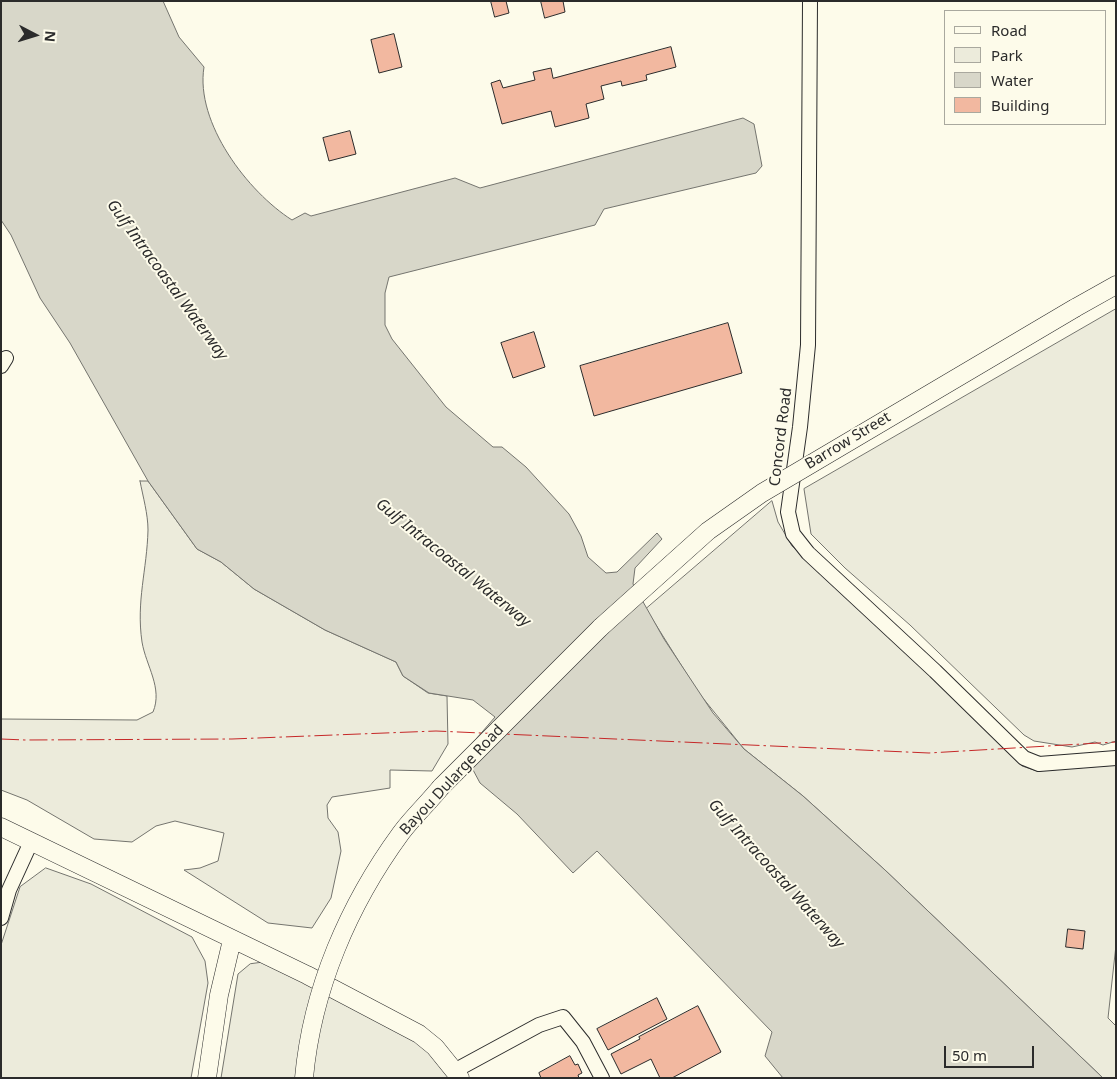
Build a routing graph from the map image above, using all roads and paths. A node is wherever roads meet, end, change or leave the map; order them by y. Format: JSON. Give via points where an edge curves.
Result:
{"nodes":[{"id":1,"x":810,"y":1,"type":"edge"},
{"id":2,"x":1116,"y":285,"type":"edge"},
{"id":3,"x":601,"y":627,"type":"joint"},
{"id":4,"x":1116,"y":758,"type":"edge"},
{"id":5,"x":1,"y":827,"type":"edge"},
{"id":6,"x":31,"y":842,"type":"junction"},
{"id":7,"x":1,"y":918,"type":"edge"},
{"id":8,"x":232,"y":940,"type":"junction"},
{"id":9,"x":458,"y":1074,"type":"edge"},
{"id":10,"x":207,"y":1078,"type":"edge"},
{"id":11,"x":304,"y":1078,"type":"edge"},
{"id":12,"x":602,"y":1078,"type":"edge"}],
"edges":[{"from":1,"to":4,"type":"street","name":"Concord Road","via":[[808,345],[788,502],[789,523],[798,542],[808,553],[1024,758],[1043,764]]},
{"from":2,"to":3,"type":"main road","name":"Barrow Street","bridge":true,"via":[[762,492],[708,531]]},
{"from":3,"to":11,"type":"main road","name":"Bayou Dularge Road","bridge":true,"via":[[441,788],[402,832],[379,866],[349,916],[334,954],[313,1023]]},
{"from":5,"to":6,"type":"main road"},
{"from":6,"to":7,"type":"street","via":[[9,890]]},
{"from":6,"to":8,"type":"main road"},
{"from":8,"to":9,"type":"main road","via":[[419,1034]]},
{"from":8,"to":10,"type":"main road","via":[[219,995]]},
{"from":9,"to":12,"type":"street","via":[[539,1025],[563,1017],[583,1042]]}]}
